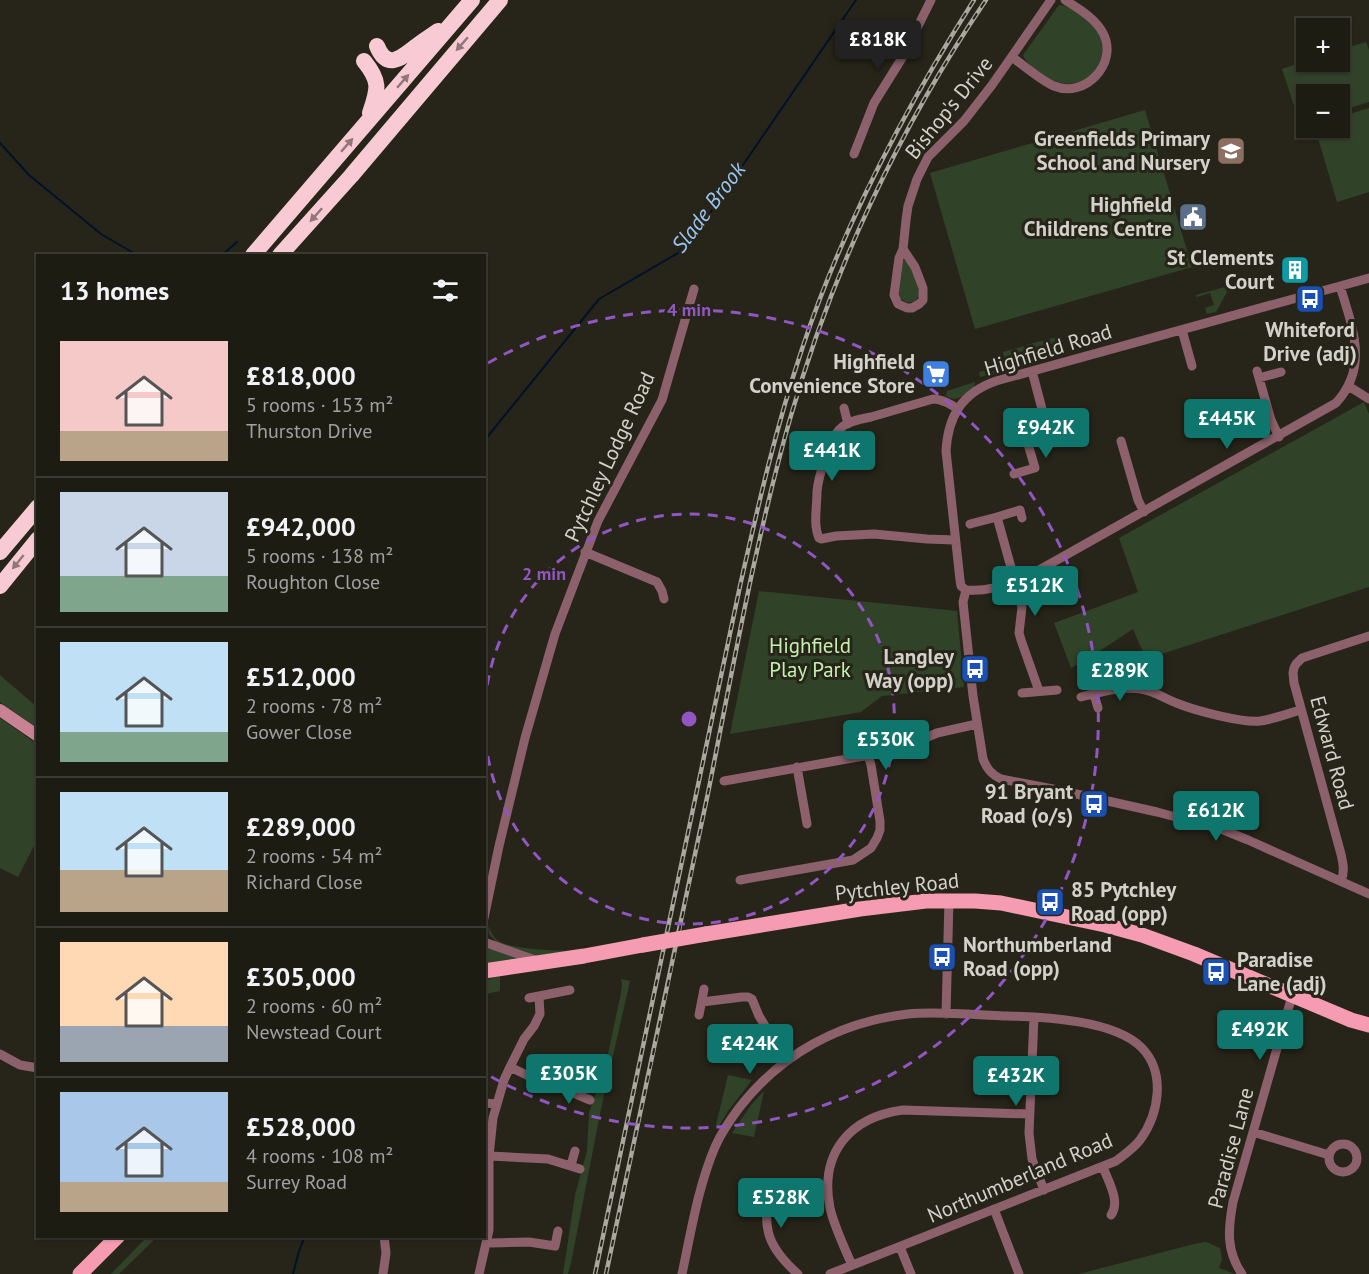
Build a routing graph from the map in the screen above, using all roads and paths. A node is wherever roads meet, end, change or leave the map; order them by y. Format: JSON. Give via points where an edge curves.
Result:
{"nodes":[{"id":1,"x":472,"y":0,"type":"edge"},
{"id":2,"x":500,"y":0,"type":"edge"},
{"id":3,"x":931,"y":0,"type":"edge"},
{"id":4,"x":1051,"y":0,"type":"edge"},
{"id":5,"x":1065,"y":0,"type":"edge"},
{"id":6,"x":456,"y":19,"type":"junction"},
{"id":7,"x":909,"y":45,"type":"junction"},
{"id":8,"x":377,"y":46,"type":"dead end"},
{"id":9,"x":919,"y":52,"type":"dead end"},
{"id":10,"x":1012,"y":57,"type":"junction"},
{"id":11,"x":364,"y":61,"type":"dead end"},
{"id":12,"x":365,"y":125,"type":"junction"},
{"id":13,"x":854,"y":154,"type":"dead end"},
{"id":14,"x":903,"y":249,"type":"junction"},
{"id":15,"x":254,"y":254,"type":"edge"},
{"id":16,"x":281,"y":254,"type":"edge"},
{"id":17,"x":1369,"y":278,"type":"edge"},
{"id":18,"x":1340,"y":285,"type":"junction"},
{"id":19,"x":694,"y":289,"type":"dead end"},
{"id":20,"x":1182,"y":330,"type":"junction"},
{"id":21,"x":1192,"y":366,"type":"dead end"},
{"id":22,"x":1032,"y":372,"type":"junction"},
{"id":23,"x":1281,"y":372,"type":"dead end"},
{"id":24,"x":1350,"y":387,"type":"junction"},
{"id":25,"x":1369,"y":399,"type":"edge"},
{"id":26,"x":844,"y":408,"type":"dead end"},
{"id":27,"x":958,"y":409,"type":"junction"},
{"id":28,"x":848,"y":424,"type":"junction"},
{"id":29,"x":1047,"y":428,"type":"junction"},
{"id":30,"x":1278,"y":436,"type":"junction"},
{"id":31,"x":1075,"y":440,"type":"dead end"},
{"id":32,"x":1121,"y":441,"type":"dead end"},
{"id":33,"x":1014,"y":474,"type":"dead end"},
{"id":34,"x":1017,"y":499,"type":"dead end"},
{"id":35,"x":36,"y":509,"type":"edge"},
{"id":36,"x":1144,"y":512,"type":"junction"},
{"id":37,"x":997,"y":517,"type":"junction"},
{"id":38,"x":970,"y":524,"type":"dead end"},
{"id":39,"x":955,"y":540,"type":"junction"},
{"id":40,"x":36,"y":541,"type":"edge"},
{"id":41,"x":0,"y":552,"type":"edge"},
{"id":42,"x":585,"y":552,"type":"junction"},
{"id":43,"x":1014,"y":583,"type":"junction"},
{"id":44,"x":0,"y":586,"type":"edge"},
{"id":45,"x":966,"y":590,"type":"junction"},
{"id":46,"x":664,"y":599,"type":"dead end"},
{"id":47,"x":1369,"y":636,"type":"edge"},
{"id":48,"x":1057,"y":690,"type":"dead end"},
{"id":49,"x":1039,"y":691,"type":"junction"},
{"id":50,"x":1022,"y":693,"type":"dead end"},
{"id":51,"x":1095,"y":694,"type":"junction"},
{"id":52,"x":1081,"y":697,"type":"dead end"},
{"id":53,"x":1098,"y":708,"type":"dead end"},
{"id":54,"x":0,"y":710,"type":"edge"},
{"id":55,"x":1300,"y":710,"type":"junction"},
{"id":56,"x":977,"y":724,"type":"junction"},
{"id":57,"x":36,"y":735,"type":"edge"},
{"id":58,"x":868,"y":755,"type":"junction"},
{"id":59,"x":797,"y":768,"type":"junction"},
{"id":60,"x":737,"y":778,"type":"junction"},
{"id":61,"x":724,"y":781,"type":"dead end"},
{"id":62,"x":739,"y":789,"type":"dead end"},
{"id":63,"x":805,"y":814,"type":"junction"},
{"id":64,"x":794,"y":816,"type":"dead end"},
{"id":65,"x":807,"y":824,"type":"dead end"},
{"id":66,"x":750,"y":867,"type":"dead end"},
{"id":67,"x":751,"y":878,"type":"junction"},
{"id":68,"x":740,"y":880,"type":"dead end"},
{"id":69,"x":1341,"y":881,"type":"junction"},
{"id":70,"x":1369,"y":894,"type":"edge"},
{"id":71,"x":949,"y":900,"type":"junction"},
{"id":72,"x":486,"y":909,"type":"edge"},
{"id":73,"x":486,"y":943,"type":"edge"},
{"id":74,"x":544,"y":962,"type":"junction"},
{"id":75,"x":486,"y":971,"type":"edge"},
{"id":76,"x":704,"y":989,"type":"dead end"},
{"id":77,"x":570,"y":990,"type":"dead end"},
{"id":78,"x":1292,"y":996,"type":"junction"},
{"id":79,"x":702,"y":1002,"type":"junction"},
{"id":80,"x":946,"y":1014,"type":"junction"},
{"id":81,"x":699,"y":1015,"type":"dead end"},
{"id":82,"x":1034,"y":1017,"type":"junction"},
{"id":83,"x":1369,"y":1025,"type":"edge"},
{"id":84,"x":0,"y":1054,"type":"edge"},
{"id":85,"x":786,"y":1060,"type":"junction"},
{"id":86,"x":510,"y":1067,"type":"junction"},
{"id":87,"x":36,"y":1068,"type":"edge"},
{"id":88,"x":592,"y":1068,"type":"dead end"},
{"id":89,"x":578,"y":1095,"type":"junction"},
{"id":90,"x":590,"y":1100,"type":"dead end"},
{"id":91,"x":486,"y":1103,"type":"edge"},
{"id":92,"x":497,"y":1104,"type":"junction"},
{"id":93,"x":1029,"y":1114,"type":"junction"},
{"id":94,"x":1253,"y":1132,"type":"junction"},
{"id":95,"x":575,"y":1151,"type":"dead end"},
{"id":96,"x":1329,"y":1155,"type":"dead end"},
{"id":97,"x":489,"y":1156,"type":"junction"},
{"id":98,"x":1103,"y":1167,"type":"junction"},
{"id":99,"x":770,"y":1183,"type":"dead end"},
{"id":100,"x":1044,"y":1190,"type":"junction"},
{"id":101,"x":487,"y":1197,"type":"edge"},
{"id":102,"x":994,"y":1209,"type":"junction"},
{"id":103,"x":1111,"y":1215,"type":"dead end"},
{"id":104,"x":558,"y":1231,"type":"dead end"},
{"id":105,"x":116,"y":1238,"type":"edge"},
{"id":106,"x":129,"y":1238,"type":"edge"},
{"id":107,"x":384,"y":1238,"type":"edge"},
{"id":108,"x":487,"y":1241,"type":"junction"},
{"id":109,"x":900,"y":1247,"type":"junction"},
{"id":110,"x":1014,"y":1261,"type":"junction"},
{"id":111,"x":1004,"y":1264,"type":"dead end"},
{"id":112,"x":852,"y":1265,"type":"junction"},
{"id":113,"x":80,"y":1274,"type":"edge"},
{"id":114,"x":94,"y":1274,"type":"edge"},
{"id":115,"x":383,"y":1274,"type":"edge"},
{"id":116,"x":479,"y":1274,"type":"edge"},
{"id":117,"x":681,"y":1274,"type":"edge"},
{"id":118,"x":798,"y":1274,"type":"edge"},
{"id":119,"x":830,"y":1274,"type":"edge"},
{"id":120,"x":911,"y":1274,"type":"edge"},
{"id":121,"x":1019,"y":1274,"type":"edge"},
{"id":122,"x":1242,"y":1274,"type":"edge"}],
"edges":[{"from":1,"to":6,"type":"highway"},
{"from":2,"to":16,"type":"highway","one_way":true},
{"from":3,"to":7,"type":"street"},
{"from":4,"to":10,"type":"street","name":"Bishop's Drive"},
{"from":5,"to":10,"type":"street","via":[[1090,17],[1105,35],[1106,58],[1094,78],[1077,88],[1053,86]]},
{"from":6,"to":8,"type":"highway","via":[[397,60],[387,59]]},
{"from":12,"to":6,"type":"highway","one_way":true},
{"from":7,"to":9,"type":"street"},
{"from":7,"to":13,"type":"street","via":[[874,103]]},
{"from":10,"to":14,"type":"street","name":"Bishop's Drive","via":[[974,109],[923,166],[908,206]]},
{"from":11,"to":12,"type":"highway","via":[[376,79],[377,94]]},
{"from":15,"to":12,"type":"highway","one_way":true},
{"from":14,"to":14,"type":"street","name":"Bishop's Drive","via":[[923,288],[923,300],[912,308],[898,304],[894,295]]},
{"from":17,"to":18,"type":"street","name":"Highfield Road"},
{"from":18,"to":20,"type":"street","name":"Highfield Road"},
{"from":18,"to":24,"type":"street","via":[[1359,353]]},
{"from":19,"to":42,"type":"street","name":"Pytchley Lodge Road","via":[[662,400]]},
{"from":20,"to":21,"type":"street"},
{"from":20,"to":22,"type":"street","name":"Highfield Road"},
{"from":22,"to":27,"type":"street","name":"Highfield Road","via":[[988,384],[970,395]]},
{"from":22,"to":29,"type":"street"},
{"from":23,"to":30,"type":"street","via":[[1258,375]]},
{"from":24,"to":25,"type":"street"},
{"from":24,"to":30,"type":"street","via":[[1336,403]]},
{"from":26,"to":28,"type":"street"},
{"from":27,"to":28,"type":"street","via":[[933,399]]},
{"from":27,"to":39,"type":"street","name":"Highfield Road","via":[[949,429],[946,451]]},
{"from":28,"to":39,"type":"street","via":[[836,434],[821,472],[816,517],[819,538],[874,534]]},
{"from":29,"to":31,"type":"street","via":[[1069,418]]},
{"from":29,"to":33,"type":"street","via":[[1025,434],[1035,468]]},
{"from":30,"to":36,"type":"street"},
{"from":32,"to":36,"type":"street"},
{"from":34,"to":37,"type":"street","via":[[1021,514]]},
{"from":35,"to":41,"type":"highway"},
{"from":36,"to":43,"type":"street"},
{"from":37,"to":38,"type":"street"},
{"from":37,"to":43,"type":"street"},
{"from":39,"to":45,"type":"street","name":"Highfield Road","via":[[961,586]]},
{"from":40,"to":44,"type":"highway","one_way":true},
{"from":42,"to":46,"type":"street","via":[[657,582]]},
{"from":42,"to":72,"type":"street","name":"Pytchley Lodge Road","via":[[538,689]]},
{"from":43,"to":45,"type":"street"},
{"from":43,"to":49,"type":"street","via":[[1022,607],[1021,640]]},
{"from":45,"to":56,"type":"street","name":"Highfield Road","via":[[963,609]]},
{"from":47,"to":55,"type":"street","name":"Edward Road","via":[[1299,661],[1293,673]]},
{"from":48,"to":49,"type":"street"},
{"from":49,"to":50,"type":"street"},
{"from":51,"to":52,"type":"street"},
{"from":51,"to":53,"type":"street"},
{"from":51,"to":55,"type":"street","via":[[1125,688],[1151,691],[1184,706],[1252,722]]},
{"from":54,"to":57,"type":"street"},
{"from":55,"to":69,"type":"street","name":"Edward Road","via":[[1341,854]]},
{"from":56,"to":58,"type":"street"},
{"from":56,"to":69,"type":"street","name":"Highfield Road","via":[[987,769],[1001,779],[1221,829]]},
{"from":58,"to":59,"type":"street"},
{"from":58,"to":67,"type":"street","via":[[880,820],[880,830],[871,848],[853,860]]},
{"from":59,"to":60,"type":"street"},
{"from":59,"to":63,"type":"street"},
{"from":60,"to":61,"type":"street"},
{"from":60,"to":62,"type":"street"},
{"from":63,"to":64,"type":"street"},
{"from":63,"to":65,"type":"street"},
{"from":66,"to":67,"type":"street"},
{"from":67,"to":68,"type":"street"},
{"from":69,"to":70,"type":"street"},
{"from":71,"to":74,"type":"main road","name":"Pytchley Road","bridge":true,"via":[[860,909]]},
{"from":71,"to":78,"type":"main road","name":"Pytchley Road","via":[[1001,903],[1114,927],[1194,954]]},
{"from":71,"to":80,"type":"street"},
{"from":73,"to":74,"type":"street"},
{"from":74,"to":75,"type":"main road","name":"Pytchley Road"},
{"from":76,"to":79,"type":"street"},
{"from":77,"to":86,"type":"street","via":[[534,997],[541,1008],[538,1020]]},
{"from":78,"to":83,"type":"main road","name":"Pytchley Road"},
{"from":78,"to":94,"type":"street","name":"Paradise Lane"},
{"from":79,"to":81,"type":"street"},
{"from":79,"to":85,"type":"street","via":[[752,999]]},
{"from":80,"to":82,"type":"street","name":"Northumberland Road"},
{"from":80,"to":85,"type":"street","name":"Northumberland Road","via":[[909,1014],[867,1022],[827,1036]]},
{"from":82,"to":93,"type":"street"},
{"from":82,"to":98,"type":"street","name":"Northumberland Road","via":[[1081,1022],[1122,1034],[1140,1046],[1153,1064],[1158,1087],[1148,1126],[1130,1151]]},
{"from":84,"to":87,"type":"street","via":[[20,1065]]},
{"from":85,"to":117,"type":"street","name":"Northumberland Road","via":[[749,1095],[716,1145],[700,1189]]},
{"from":86,"to":89,"type":"street"},
{"from":86,"to":92,"type":"street"},
{"from":88,"to":89,"type":"street"},
{"from":89,"to":90,"type":"street"},
{"from":91,"to":92,"type":"street"},
{"from":92,"to":97,"type":"street"},
{"from":93,"to":100,"type":"street","via":[[1031,1151]]},
{"from":93,"to":112,"type":"street","via":[[903,1110],[872,1118],[850,1132],[834,1155],[828,1183],[831,1211]]},
{"from":94,"to":96,"type":"street"},
{"from":94,"to":122,"type":"street","name":"Paradise Lane","via":[[1228,1232],[1234,1260]]},
{"from":95,"to":97,"type":"street","via":[[575,1167],[548,1159]]},
{"from":97,"to":101,"type":"street"},
{"from":98,"to":100,"type":"street","name":"Northumberland Road"},
{"from":98,"to":103,"type":"street","via":[[1115,1200]]},
{"from":99,"to":118,"type":"street","via":[[767,1230],[777,1252]]},
{"from":100,"to":102,"type":"street","name":"Northumberland Road"},
{"from":101,"to":108,"type":"street"},
{"from":102,"to":109,"type":"street","name":"Northumberland Road"},
{"from":102,"to":110,"type":"street"},
{"from":104,"to":108,"type":"street","via":[[559,1246]]},
{"from":105,"to":113,"type":"main road"},
{"from":106,"to":114,"type":"main road"},
{"from":107,"to":115,"type":"street"},
{"from":108,"to":116,"type":"street"},
{"from":109,"to":112,"type":"street","name":"Northumberland Road"},
{"from":109,"to":120,"type":"street"},
{"from":110,"to":111,"type":"street"},
{"from":110,"to":121,"type":"street"},
{"from":112,"to":119,"type":"street","name":"Northumberland Road"}]}
